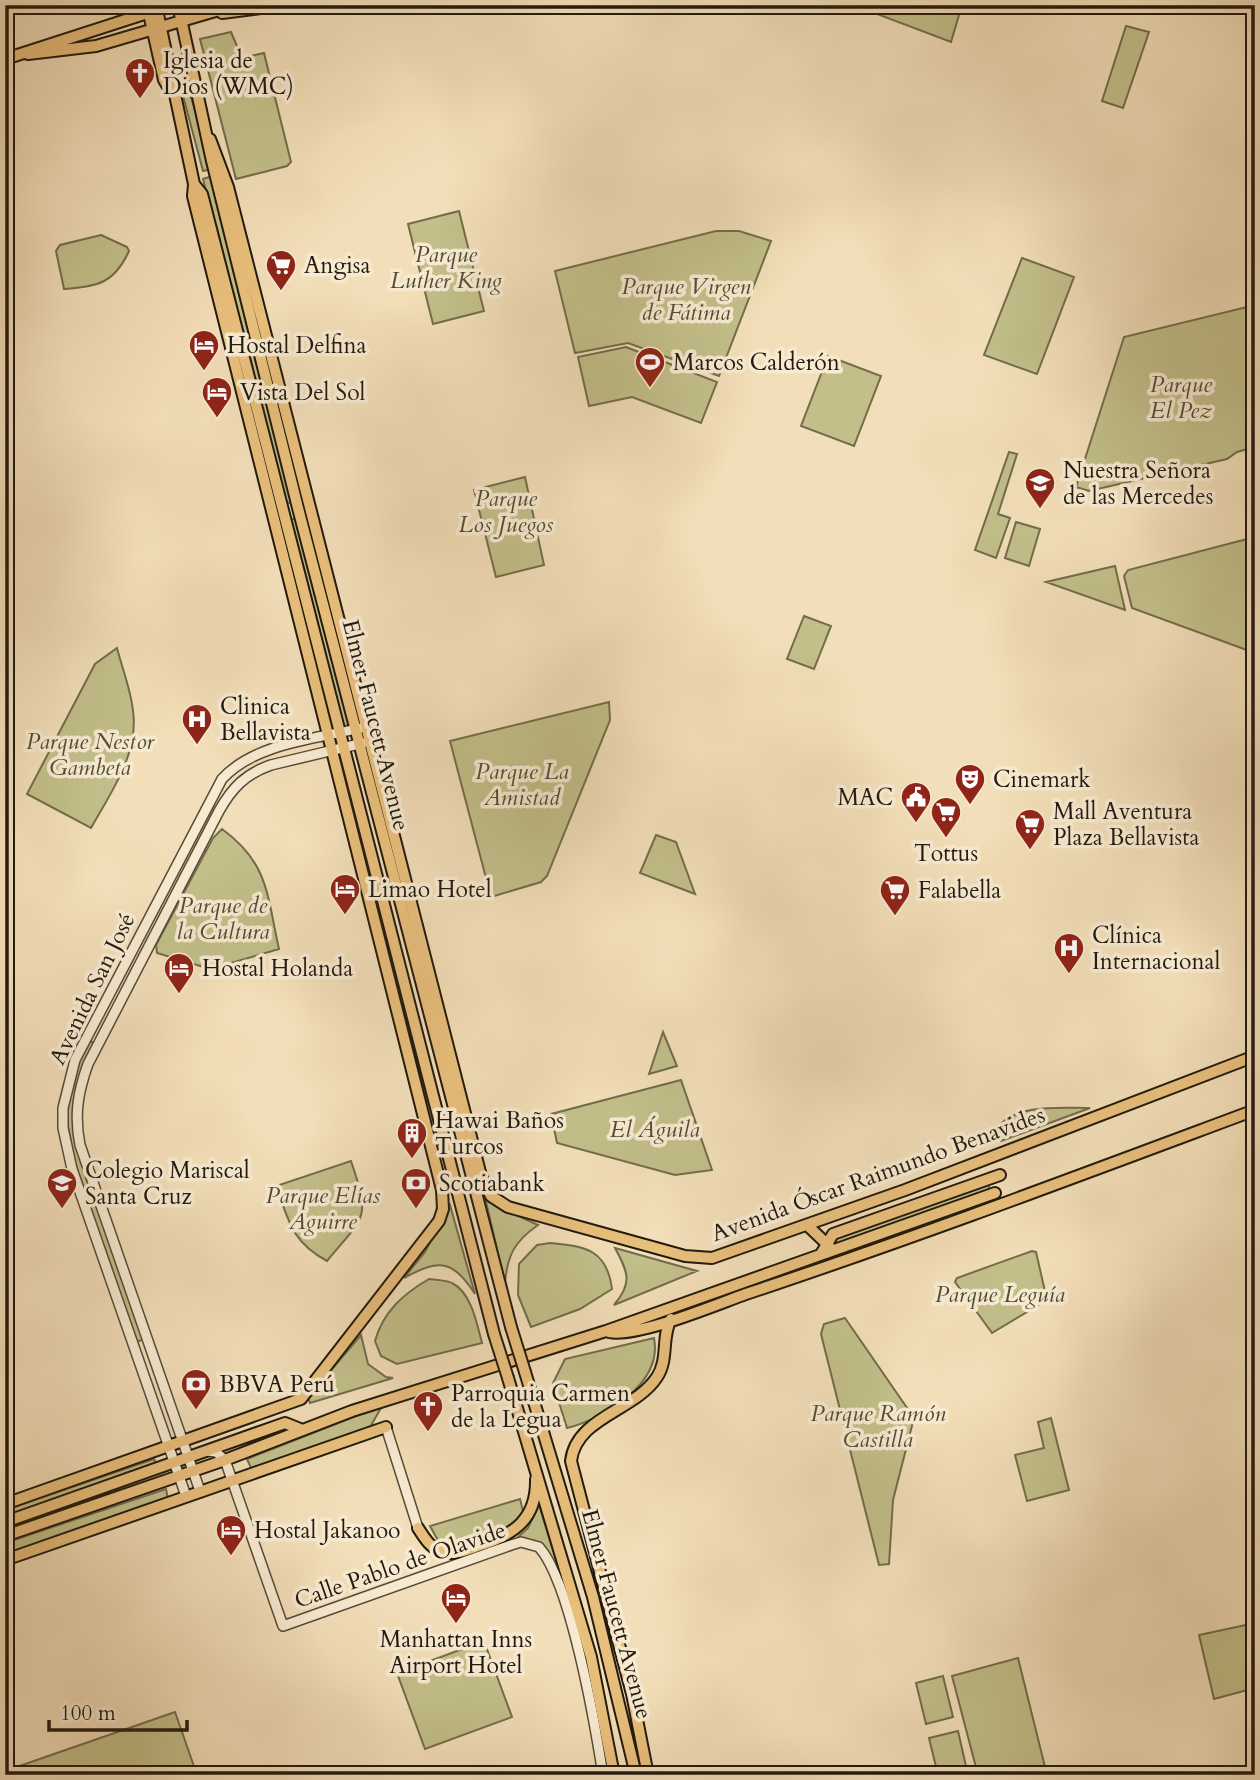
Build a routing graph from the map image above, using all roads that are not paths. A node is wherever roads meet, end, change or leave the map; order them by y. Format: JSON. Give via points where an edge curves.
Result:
{"nodes":[{"id":1,"x":175,"y":5,"type":"edge"},
{"id":2,"x":236,"y":5,"type":"edge"},
{"id":3,"x":284,"y":5,"type":"edge"},
{"id":4,"x":152,"y":9,"type":"edge"},
{"id":5,"x":212,"y":14,"type":"junction"},
{"id":6,"x":182,"y":23,"type":"junction"},
{"id":7,"x":156,"y":31,"type":"junction"},
{"id":8,"x":28,"y":54,"type":"junction"},
{"id":9,"x":5,"y":59,"type":"edge"},
{"id":10,"x":362,"y":728,"type":"junction"},
{"id":11,"x":332,"y":735,"type":"junction"},
{"id":12,"x":365,"y":742,"type":"junction"},
{"id":13,"x":336,"y":749,"type":"junction"},
{"id":14,"x":418,"y":974,"type":"junction"},
{"id":15,"x":435,"y":997,"type":"junction"},
{"id":16,"x":408,"y":1006,"type":"junction"},
{"id":17,"x":404,"y":1036,"type":"junction"},
{"id":18,"x":1255,"y":1056,"type":"edge"},
{"id":19,"x":1255,"y":1110,"type":"edge"},
{"id":20,"x":987,"y":1158,"type":"junction"},
{"id":21,"x":1000,"y":1175,"type":"dead end"},
{"id":22,"x":967,"y":1187,"type":"junction"},
{"id":23,"x":905,"y":1190,"type":"junction"},
{"id":24,"x":995,"y":1193,"type":"dead end"},
{"id":25,"x":938,"y":1196,"type":"junction"},
{"id":26,"x":508,"y":1208,"type":"joint"},
{"id":27,"x":945,"y":1212,"type":"junction"},
{"id":28,"x":807,"y":1225,"type":"junction"},
{"id":29,"x":928,"y":1231,"type":"junction"},
{"id":30,"x":828,"y":1246,"type":"junction"},
{"id":31,"x":828,"y":1266,"type":"junction"},
{"id":32,"x":671,"y":1320,"type":"junction"},
{"id":33,"x":606,"y":1331,"type":"junction"},
{"id":34,"x":386,"y":1427,"type":"joint"},
{"id":35,"x":300,"y":1429,"type":"junction"},
{"id":36,"x":183,"y":1442,"type":"junction"},
{"id":37,"x":168,"y":1447,"type":"junction"},
{"id":38,"x":207,"y":1451,"type":"junction"},
{"id":39,"x":189,"y":1457,"type":"junction"},
{"id":40,"x":225,"y":1460,"type":"junction"},
{"id":41,"x":174,"y":1462,"type":"junction"},
{"id":42,"x":536,"y":1469,"type":"junction"},
{"id":43,"x":193,"y":1471,"type":"junction"},
{"id":44,"x":179,"y":1476,"type":"junction"},
{"id":45,"x":232,"y":1480,"type":"junction"},
{"id":46,"x":200,"y":1491,"type":"junction"},
{"id":47,"x":186,"y":1496,"type":"junction"},
{"id":48,"x":5,"y":1504,"type":"edge"},
{"id":49,"x":5,"y":1522,"type":"edge"},
{"id":50,"x":418,"y":1528,"type":"joint"},
{"id":51,"x":5,"y":1536,"type":"edge"},
{"id":52,"x":5,"y":1559,"type":"edge"},
{"id":53,"x":607,"y":1648,"type":"junction"},
{"id":54,"x":625,"y":1664,"type":"junction"},
{"id":55,"x":621,"y":1705,"type":"junction"},
{"id":56,"x":602,"y":1710,"type":"junction"},
{"id":57,"x":635,"y":1770,"type":"edge"},
{"id":58,"x":611,"y":1773,"type":"edge"},
{"id":59,"x":648,"y":1775,"type":"edge"}],
"edges":[{"from":1,"to":4,"type":"main road"},
{"from":1,"to":6,"type":"main road","name":"Elmer Faucett Avenue"},
{"from":1,"to":7,"type":"main road"},
{"from":2,"to":5,"type":"main road"},
{"from":3,"to":5,"type":"main road"},
{"from":4,"to":7,"type":"main road","name":"Elmer Faucett Avenue"},
{"from":4,"to":8,"type":"main road"},
{"from":5,"to":6,"type":"main road"},
{"from":6,"to":7,"type":"main road"},
{"from":6,"to":10,"type":"main road","name":"Elmer Faucett Avenue","via":[[210,139],[228,187]]},
{"from":7,"to":8,"type":"main road","via":[[96,46]]},
{"from":7,"to":11,"type":"main road","name":"Elmer Faucett Avenue","via":[[194,184],[202,194],[230,301]]},
{"from":8,"to":9,"type":"main road"},
{"from":10,"to":11,"type":"street","name":"Avenida San José"},
{"from":10,"to":12,"type":"main road","name":"Elmer Faucett Avenue"},
{"from":11,"to":13,"type":"main road","name":"Elmer Faucett Avenue"},
{"from":11,"to":37,"type":"street","name":"Avenida San José","via":[[246,759],[222,779],[91,1026],[66,1090],[66,1148]]},
{"from":12,"to":13,"type":"street","name":"Avenida San José"},
{"from":12,"to":14,"type":"main road","name":"Elmer Faucett Avenue"},
{"from":12,"to":15,"type":"main road","name":"Elmer Faucett Avenue"},
{"from":13,"to":16,"type":"main road","name":"Elmer Faucett Avenue"},
{"from":13,"to":17,"type":"main road","name":"Elmer Faucett Avenue"},
{"from":13,"to":36,"type":"street","name":"Avenida San José","via":[[257,770],[228,795],[88,1064],[78,1094],[80,1144]]},
{"from":14,"to":15,"type":"main road"},
{"from":14,"to":53,"type":"main road","name":"Elmer Faucett Avenue","bridge":true,"via":[[511,1327]]},
{"from":15,"to":26,"type":"main road","name":"Elmer Faucett Avenue","via":[[482,1180],[493,1198]]},
{"from":16,"to":17,"type":"main road"},
{"from":16,"to":42,"type":"main road","name":"Elmer Faucett Avenue","bridge":true,"via":[[494,1334]]},
{"from":17,"to":36,"type":"main road","name":"Elmer Faucett Avenue","via":[[442,1190],[439,1221],[302,1399]]},
{"from":18,"to":20,"type":"main road","name":"Avenida Óscar Raimundo Benavides"},
{"from":19,"to":29,"type":"main road","name":"Avenida Óscar Raimundo Benavides"},
{"from":20,"to":22,"type":"main road","via":[[980,1178]]},
{"from":20,"to":23,"type":"main road","name":"Avenida Óscar Raimundo Benavides"},
{"from":21,"to":22,"type":"main road","name":"Avenida Óscar Raimundo Benavides"},
{"from":22,"to":25,"type":"main road","name":"Avenida Óscar Raimundo Benavides"},
{"from":23,"to":25,"type":"main road"},
{"from":23,"to":28,"type":"main road","name":"Avenida Óscar Raimundo Benavides"},
{"from":24,"to":27,"type":"main road","name":"Avenida Óscar Raimundo Benavides"},
{"from":25,"to":30,"type":"main road","name":"Avenida Óscar Raimundo Benavides"},
{"from":26,"to":28,"type":"main road","name":"Avenida Óscar Raimundo Benavides","via":[[697,1258],[720,1256]]},
{"from":27,"to":29,"type":"main road"},
{"from":27,"to":30,"type":"main road","name":"Avenida Óscar Raimundo Benavides"},
{"from":28,"to":30,"type":"main road"},
{"from":29,"to":31,"type":"main road","name":"Avenida Óscar Raimundo Benavides"},
{"from":30,"to":31,"type":"main road"},
{"from":30,"to":33,"type":"main road","name":"Avenida Óscar Raimundo Benavides"},
{"from":31,"to":32,"type":"main road","name":"Avenida Óscar Raimundo Benavides"},
{"from":32,"to":33,"type":"main road","name":"Avenida Óscar Raimundo Benavides","via":[[617,1334]]},
{"from":32,"to":54,"type":"main road","via":[[661,1369],[635,1398],[576,1440],[571,1461]]},
{"from":33,"to":35,"type":"main road","name":"Avenida Óscar Raimundo Benavides","via":[[441,1380]]},
{"from":34,"to":45,"type":"main road"},
{"from":34,"to":50,"type":"street"},
{"from":35,"to":38,"type":"main road","name":"Avenida Óscar Raimundo Benavides","via":[[285,1423]]},
{"from":35,"to":40,"type":"main road","name":"Avenida Óscar Raimundo Benavides"},
{"from":36,"to":37,"type":"main road"},
{"from":36,"to":39,"type":"street","name":"Avenida San José"},
{"from":37,"to":41,"type":"street","name":"Avenida San José"},
{"from":37,"to":48,"type":"main road"},
{"from":38,"to":39,"type":"main road","name":"Avenida Óscar Raimundo Benavides"},
{"from":38,"to":40,"type":"street"},
{"from":39,"to":41,"type":"main road","name":"Avenida Óscar Raimundo Benavides"},
{"from":39,"to":43,"type":"street","name":"Avenida San José"},
{"from":40,"to":43,"type":"main road","name":"Avenida Óscar Raimundo Benavides"},
{"from":40,"to":45,"type":"street"},
{"from":41,"to":44,"type":"street","name":"Avenida San José"},
{"from":41,"to":49,"type":"main road","name":"Avenida Óscar Raimundo Benavides"},
{"from":42,"to":50,"type":"main road","via":[[531,1513],[506,1536],[449,1553],[431,1546]]},
{"from":42,"to":56,"type":"main road","name":"Elmer Faucett Avenue"},
{"from":43,"to":44,"type":"main road","name":"Avenida Óscar Raimundo Benavides"},
{"from":43,"to":46,"type":"street","name":"Avenida San José"},
{"from":44,"to":47,"type":"street","name":"Avenida San José"},
{"from":44,"to":51,"type":"main road","name":"Avenida Óscar Raimundo Benavides"},
{"from":45,"to":46,"type":"main road"},
{"from":45,"to":58,"type":"street","name":"Calle Pablo de Olavide","via":[[283,1626],[511,1545],[531,1543],[546,1555],[556,1575]]},
{"from":46,"to":47,"type":"main road"},
{"from":47,"to":52,"type":"main road"},
{"from":53,"to":54,"type":"main road"},
{"from":53,"to":55,"type":"main road","name":"Elmer Faucett Avenue"},
{"from":54,"to":59,"type":"main road"},
{"from":55,"to":56,"type":"main road","via":[[610,1698]]},
{"from":55,"to":57,"type":"main road","name":"Elmer Faucett Avenue"},
{"from":56,"to":58,"type":"main road","name":"Elmer Faucett Avenue"},
{"from":57,"to":58,"type":"main road","via":[[621,1760]]}]}
